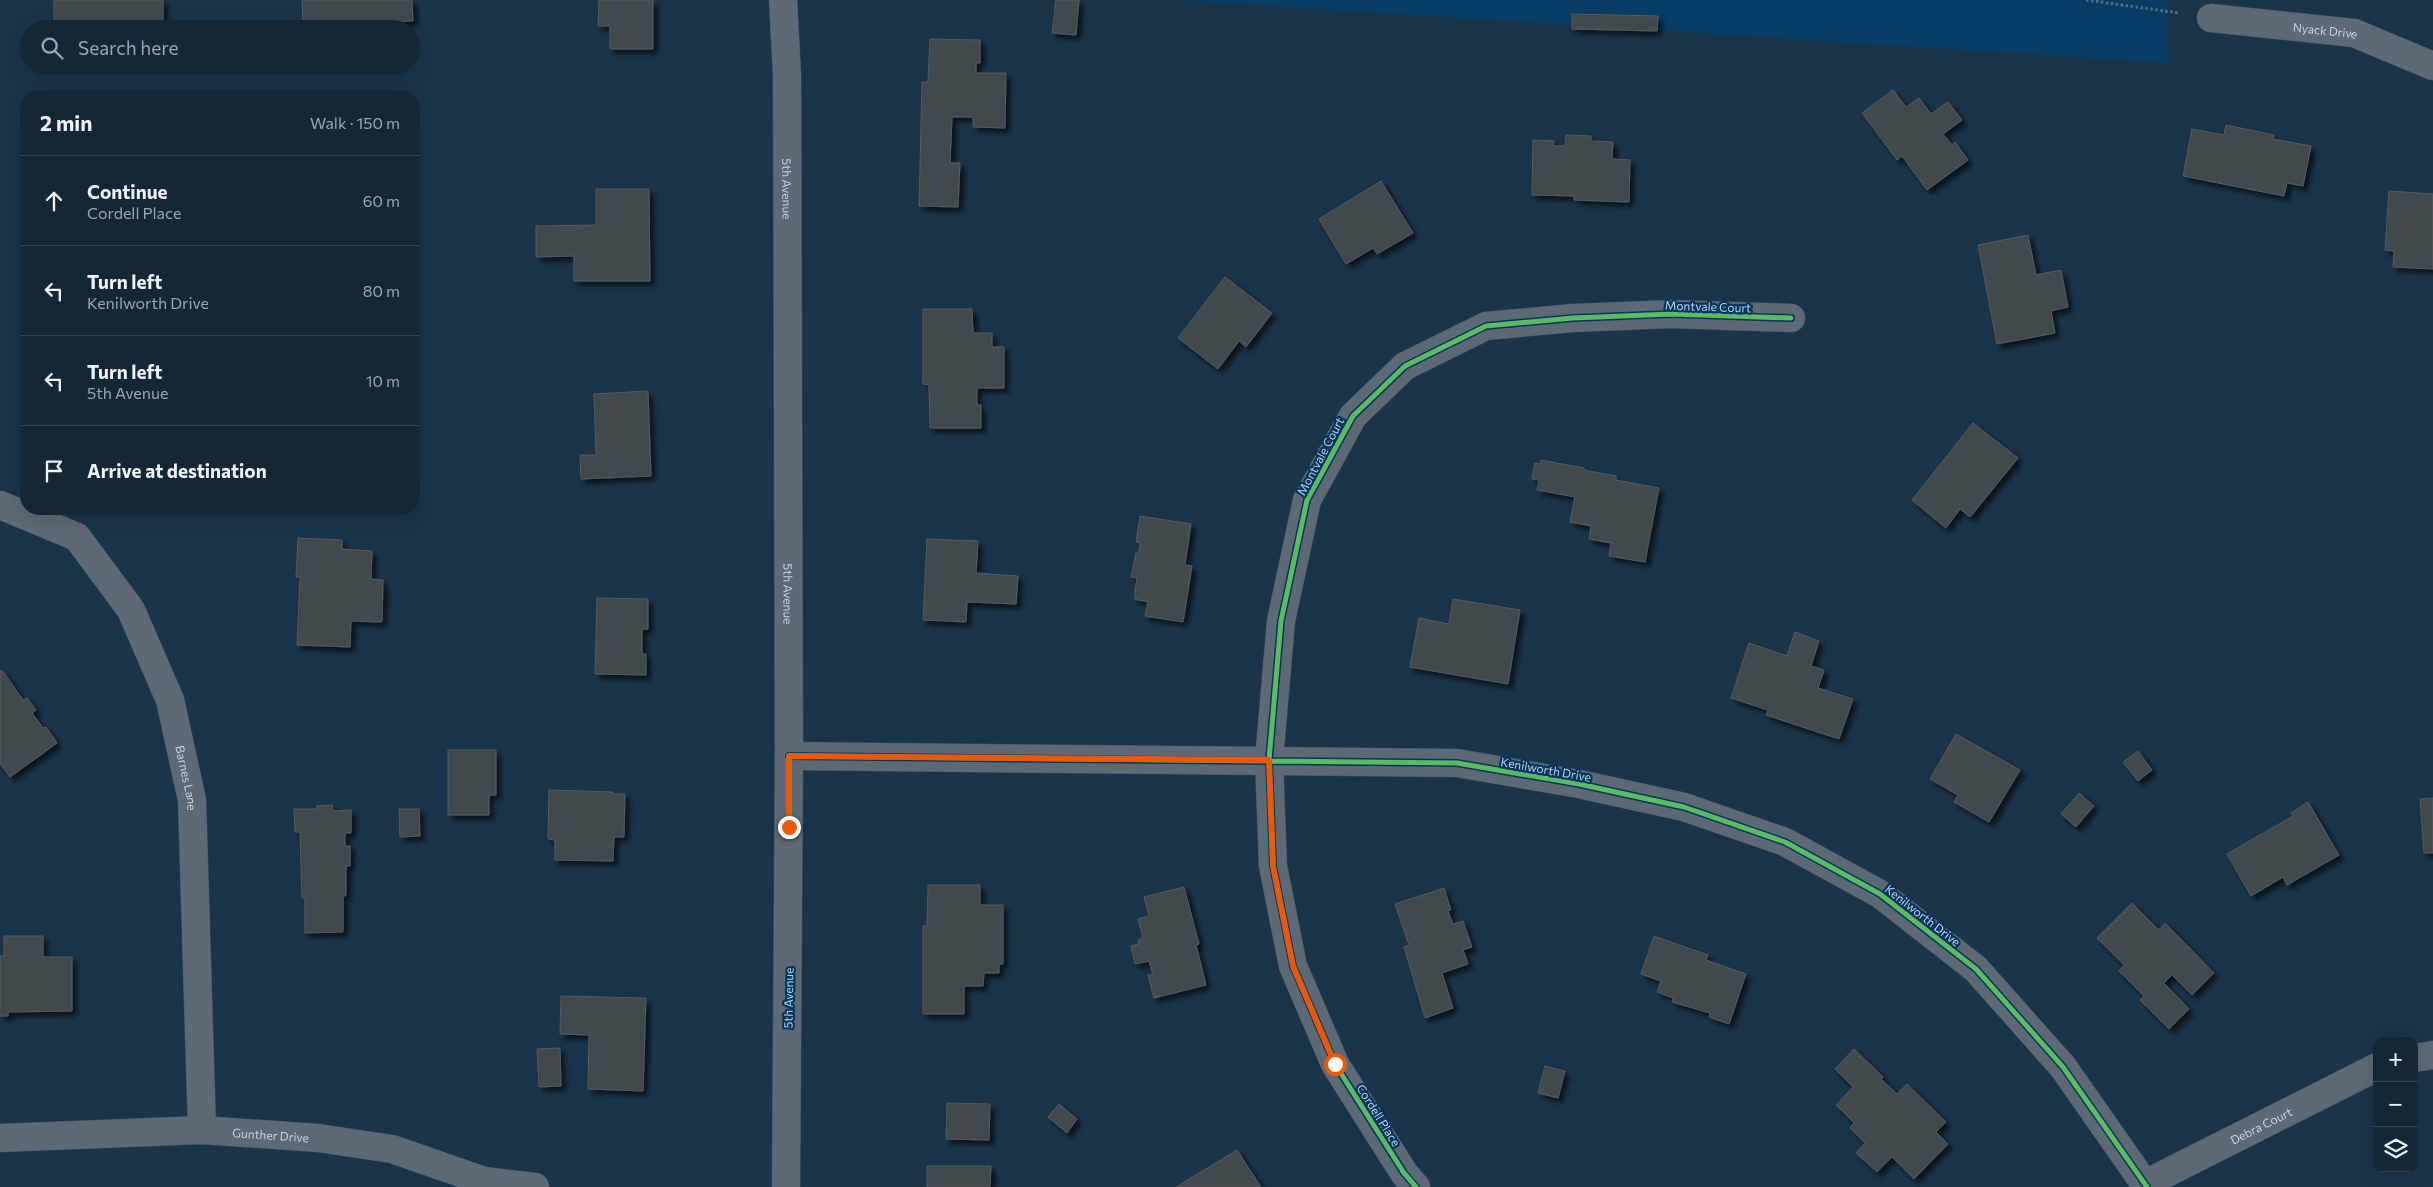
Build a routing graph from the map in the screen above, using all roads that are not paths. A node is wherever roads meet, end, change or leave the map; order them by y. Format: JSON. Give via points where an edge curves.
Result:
{"nodes":[{"id":1,"x":783,"y":0,"type":"edge"},
{"id":2,"x":2212,"y":18,"type":"road end"},
{"id":3,"x":2433,"y":66,"type":"edge"},
{"id":4,"x":1791,"y":318,"type":"dead end"},
{"id":5,"x":0,"y":505,"type":"edge"},
{"id":6,"x":20,"y":513,"type":"edge"},
{"id":7,"x":25,"y":515,"type":"edge"},
{"id":8,"x":789,"y":756,"type":"junction"},
{"id":9,"x":1269,"y":760,"type":"junction"},
{"id":10,"x":2433,"y":1055,"type":"edge"},
{"id":11,"x":2418,"y":1057,"type":"edge"},
{"id":12,"x":2373,"y":1068,"type":"edge"},
{"id":13,"x":202,"y":1130,"type":"junction"},
{"id":14,"x":0,"y":1138,"type":"edge"},
{"id":15,"x":2146,"y":1186,"type":"edge"},
{"id":16,"x":535,"y":1187,"type":"edge"},
{"id":17,"x":786,"y":1187,"type":"edge"},
{"id":18,"x":1416,"y":1187,"type":"edge"}],
"edges":[{"from":1,"to":8,"type":"street","name":"5th Avenue","via":[[787,75]]},
{"from":2,"to":3,"type":"street","name":"Nyack Drive","via":[[2354,33]]},
{"from":4,"to":9,"type":"street","name":"Montvale Court","via":[[1672,314],[1486,326],[1404,366],[1353,416],[1307,500],[1281,621]]},
{"from":5,"to":6,"type":"street","name":"Barnes Lane"},
{"from":7,"to":13,"type":"street","name":"Barnes Lane","via":[[77,536],[131,610],[170,700],[192,800]]},
{"from":8,"to":9,"type":"street","name":"Kenilworth Drive"},
{"from":8,"to":17,"type":"street","name":"5th Avenue"},
{"from":9,"to":15,"type":"street","name":"Kenilworth Drive","via":[[1457,763],[1579,784],[1684,807],[1785,842],[1880,894],[1976,969],[2063,1067]]},
{"from":9,"to":18,"type":"street","name":"Cordell Place","via":[[1273,866],[1293,966],[1335,1064]]},
{"from":10,"to":11,"type":"street"},
{"from":12,"to":15,"type":"street","name":"Debra Court"},
{"from":13,"to":14,"type":"street","name":"Gunther Drive"},
{"from":13,"to":16,"type":"street","name":"Gunther Drive","via":[[318,1138],[392,1149],[484,1181]]}]}
